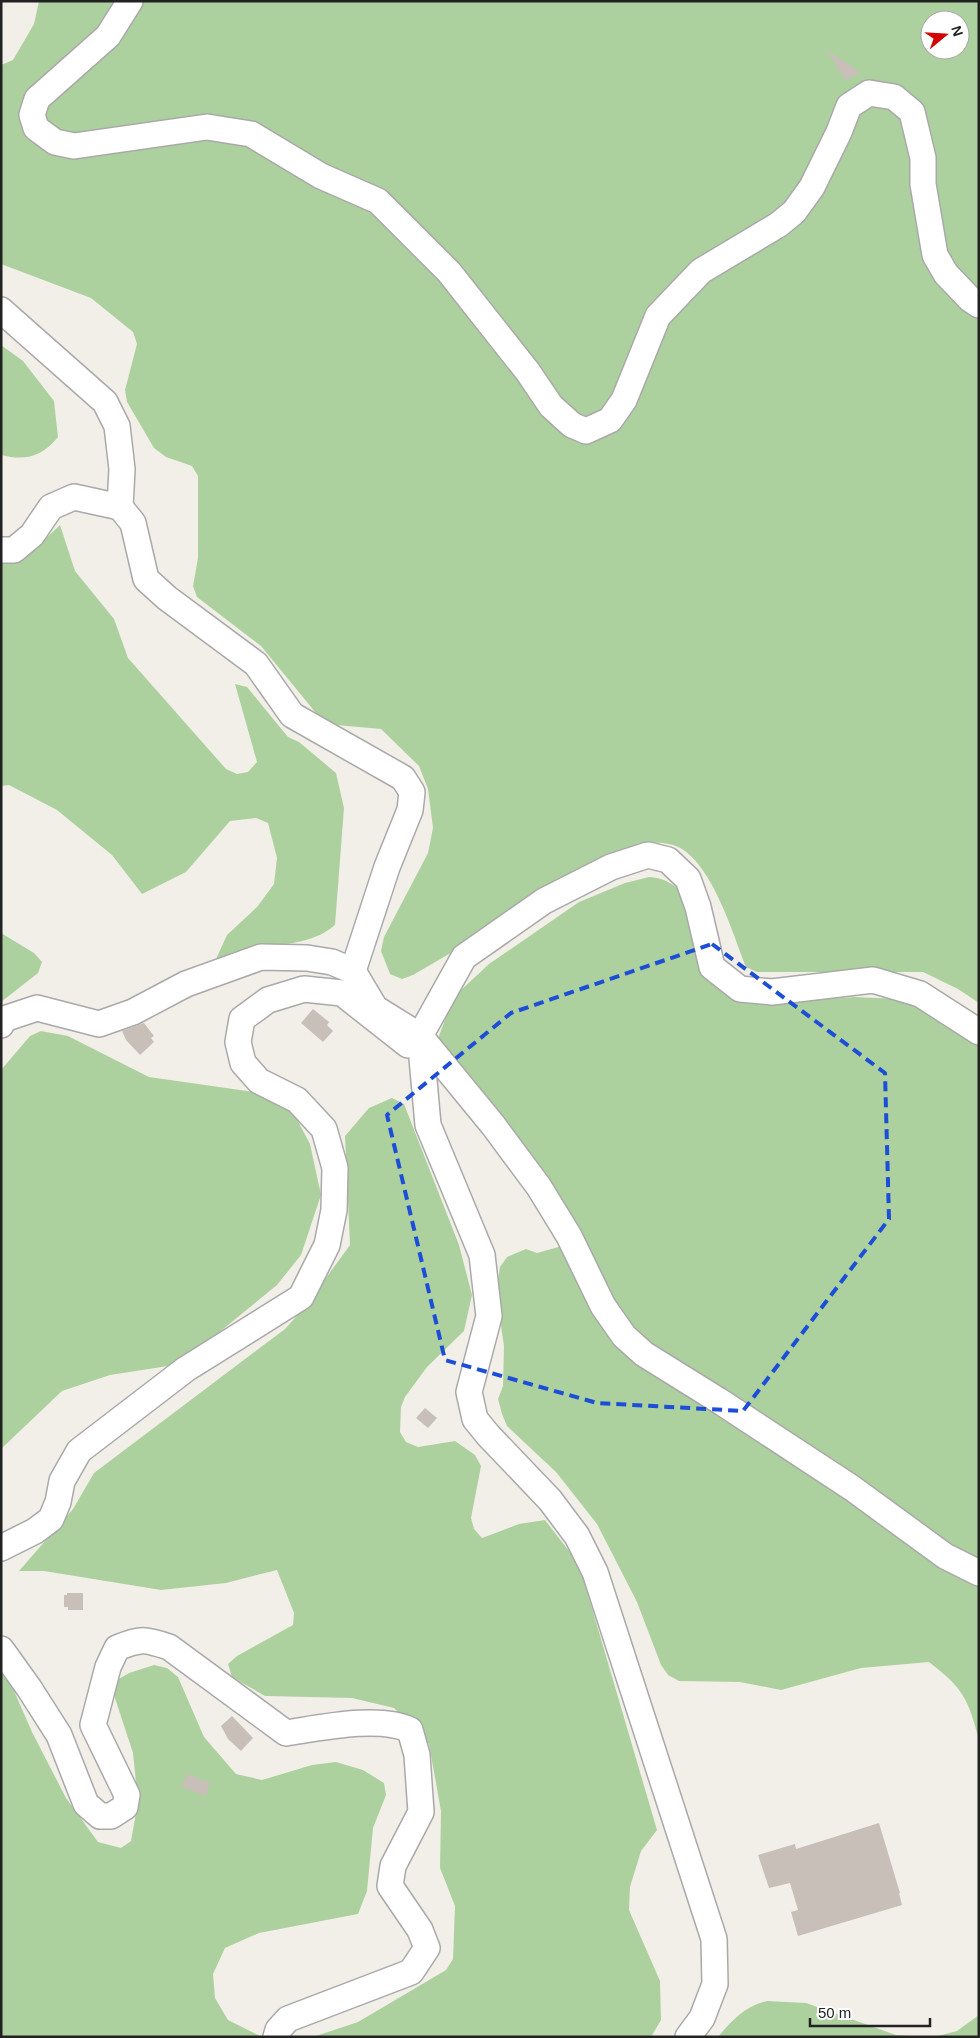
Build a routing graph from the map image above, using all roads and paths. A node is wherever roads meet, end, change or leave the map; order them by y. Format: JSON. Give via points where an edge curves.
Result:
{"nodes":[{"id":1,"x":130,"y":1,"type":"edge"},
{"id":2,"x":979,"y":305,"type":"edge"},
{"id":3,"x":1,"y":310,"type":"edge"},
{"id":4,"x":120,"y":507,"type":"junction"},
{"id":5,"x":1,"y":550,"type":"edge"},
{"id":6,"x":353,"y":971,"type":"junction"},
{"id":7,"x":1,"y":1025,"type":"edge"},
{"id":8,"x":979,"y":1032,"type":"edge"},
{"id":9,"x":420,"y":1036,"type":"junction"},
{"id":10,"x":1,"y":1548,"type":"edge"},
{"id":11,"x":979,"y":1573,"type":"edge"},
{"id":12,"x":1,"y":1649,"type":"edge"},
{"id":13,"x":276,"y":2037,"type":"edge"},
{"id":14,"x":688,"y":2037,"type":"edge"}],
"edges":[{"from":1,"to":2,"type":"street","via":[[108,36],[37,99],[32,114],[36,128],[55,142],[74,146],[207,127],[251,134],[321,176],[378,201],[449,272],[552,406],[572,425],[586,431],[610,420],[624,400],[658,316],[701,271],[794,212],[812,187],[849,106],[869,93],[894,97],[912,112],[923,158],[923,184],[935,255],[946,274]]},
{"from":3,"to":4,"type":"street","via":[[105,402],[117,426],[122,469]]},
{"from":4,"to":5,"type":"street","via":[[74,497],[52,507],[32,536],[14,550]]},
{"from":4,"to":6,"type":"street","via":[[133,523],[146,578],[167,598],[256,664],[292,715],[403,778],[412,792],[410,810],[387,867]]},
{"from":6,"to":7,"type":"street","via":[[332,962],[307,958],[261,957],[186,984],[133,1012],[99,1024],[37,1008],[4,1019]]},
{"from":6,"to":9,"type":"street","via":[[375,1008]]},
{"from":8,"to":9,"type":"street","via":[[920,994],[873,980],[772,992],[740,989],[712,967],[688,879],[668,860],[648,855],[611,868],[544,901],[464,957]]},
{"from":9,"to":10,"type":"street","via":[[408,1045],[342,993],[304,990],[268,1000],[242,1019],[238,1042],[243,1064],[259,1081],[297,1100],[324,1129],[335,1168],[334,1210],[328,1245],[301,1297],[186,1369],[79,1451],[62,1481],[58,1502],[50,1519],[35,1531]]},
{"from":9,"to":11,"type":"street","via":[[493,1124],[539,1187],[569,1236],[603,1306],[624,1336],[644,1354],[852,1488],[946,1556]]},
{"from":9,"to":14,"type":"street","via":[[428,1125],[482,1255],[489,1316],[469,1392],[475,1419],[550,1500],[577,1536],[595,1572],[714,1939],[714,1984],[702,2018]]},
{"from":12,"to":13,"type":"street","via":[[58,1735],[86,1804],[100,1816],[111,1816],[125,1807],[127,1795],[93,1725],[99,1695],[117,1648],[137,1640],[150,1640],[169,1647],[286,1733],[336,1724],[399,1724],[410,1730],[417,1755],[421,1812],[393,1866],[390,1886],[420,1930],[427,1948],[412,1972],[288,2018]]}]}
